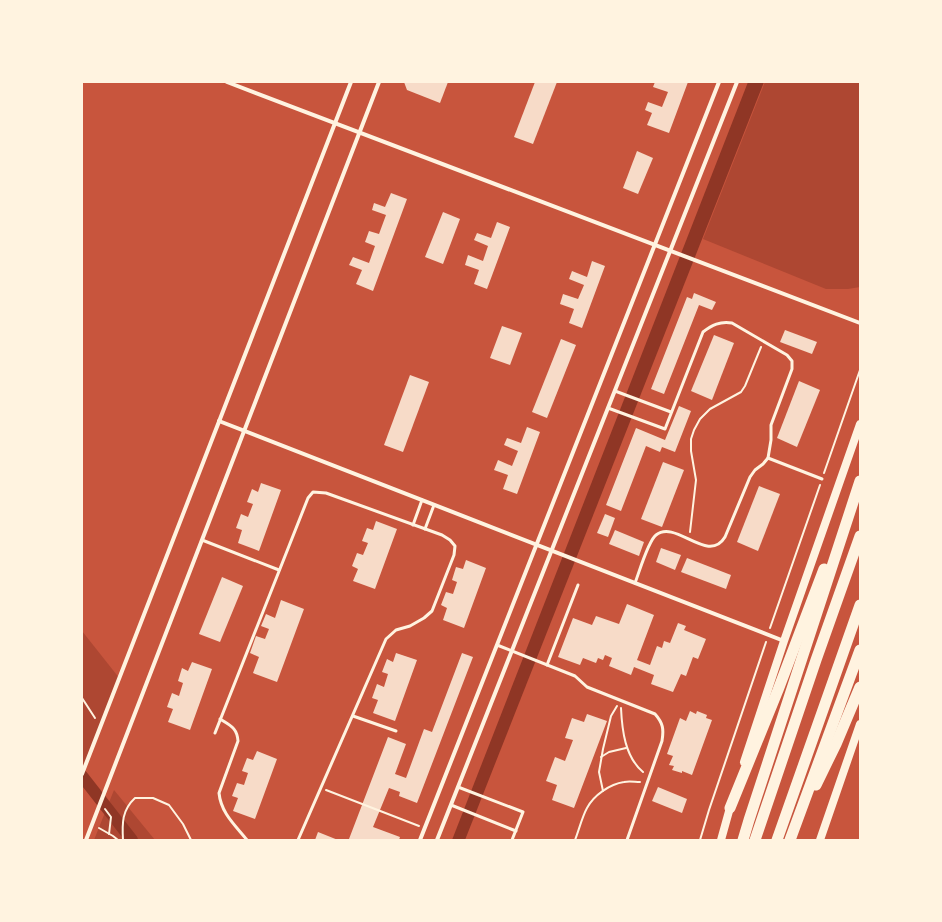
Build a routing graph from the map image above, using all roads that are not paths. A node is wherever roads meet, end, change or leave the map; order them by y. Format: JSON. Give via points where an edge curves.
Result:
{"nodes":[{"id":1,"x":227,"y":82,"type":"edge"},
{"id":2,"x":351,"y":82,"type":"edge"},
{"id":3,"x":379,"y":82,"type":"edge"},
{"id":4,"x":719,"y":82,"type":"edge"},
{"id":5,"x":737,"y":82,"type":"edge"},
{"id":6,"x":335,"y":123,"type":"junction"},
{"id":7,"x":359,"y":132,"type":"junction"},
{"id":8,"x":655,"y":245,"type":"junction"},
{"id":9,"x":670,"y":251,"type":"junction"},
{"id":10,"x":860,"y":323,"type":"edge"},
{"id":11,"x":615,"y":391,"type":"junction"},
{"id":12,"x":608,"y":408,"type":"junction"},
{"id":13,"x":672,"y":412,"type":"junction"},
{"id":14,"x":219,"y":421,"type":"junction"},
{"id":15,"x":860,"y":424,"type":"edge"},
{"id":16,"x":244,"y":431,"type":"junction"},
{"id":17,"x":768,"y":458,"type":"junction"},
{"id":18,"x":822,"y":478,"type":"road end"},
{"id":19,"x":860,"y":481,"type":"edge"},
{"id":20,"x":855,"y":494,"type":"junction"},
{"id":21,"x":422,"y":500,"type":"junction"},
{"id":22,"x":434,"y":505,"type":"junction"},
{"id":23,"x":413,"y":525,"type":"junction"},
{"id":24,"x":425,"y":529,"type":"junction"},
{"id":25,"x":860,"y":536,"type":"edge"},
{"id":26,"x":202,"y":540,"type":"junction"},
{"id":27,"x":537,"y":545,"type":"junction"},
{"id":28,"x":552,"y":551,"type":"junction"},
{"id":29,"x":279,"y":570,"type":"junction"},
{"id":30,"x":635,"y":583,"type":"junction"},
{"id":31,"x":578,"y":585,"type":"dead end"},
{"id":32,"x":860,"y":605,"type":"edge"},
{"id":33,"x":784,"y":641,"type":"junction"},
{"id":34,"x":497,"y":645,"type":"junction"},
{"id":35,"x":860,"y":650,"type":"edge"},
{"id":36,"x":512,"y":651,"type":"junction"},
{"id":37,"x":547,"y":665,"type":"junction"},
{"id":38,"x":860,"y":687,"type":"edge"},
{"id":39,"x":353,"y":716,"type":"junction"},
{"id":40,"x":220,"y":719,"type":"junction"},
{"id":41,"x":860,"y":724,"type":"edge"},
{"id":42,"x":396,"y":731,"type":"dead end"},
{"id":43,"x":215,"y":733,"type":"dead end"},
{"id":44,"x":82,"y":774,"type":"edge"},
{"id":45,"x":458,"y":787,"type":"junction"},
{"id":46,"x":451,"y":805,"type":"junction"},
{"id":47,"x":730,"y":808,"type":"junction"},
{"id":48,"x":516,"y":831,"type":"junction"},
{"id":49,"x":86,"y":840,"type":"edge"},
{"id":50,"x":247,"y":840,"type":"edge"},
{"id":51,"x":298,"y":840,"type":"edge"},
{"id":52,"x":420,"y":840,"type":"edge"},
{"id":53,"x":437,"y":840,"type":"edge"},
{"id":54,"x":512,"y":840,"type":"edge"},
{"id":55,"x":627,"y":840,"type":"edge"},
{"id":56,"x":721,"y":840,"type":"edge"},
{"id":57,"x":743,"y":840,"type":"edge"},
{"id":58,"x":755,"y":840,"type":"edge"},
{"id":59,"x":778,"y":840,"type":"edge"},
{"id":60,"x":790,"y":840,"type":"edge"},
{"id":61,"x":820,"y":840,"type":"edge"}],
"edges":[{"from":1,"to":6,"type":"street"},
{"from":2,"to":6,"type":"street"},
{"from":3,"to":7,"type":"street"},
{"from":4,"to":8,"type":"street"},
{"from":5,"to":9,"type":"street"},
{"from":6,"to":7,"type":"street"},
{"from":6,"to":14,"type":"street"},
{"from":7,"to":8,"type":"street"},
{"from":7,"to":16,"type":"street"},
{"from":8,"to":9,"type":"street"},
{"from":8,"to":27,"type":"street"},
{"from":9,"to":10,"type":"street"},
{"from":9,"to":11,"type":"street"},
{"from":11,"to":12,"type":"street"},
{"from":11,"to":13,"type":"lane"},
{"from":12,"to":13,"type":"lane","via":[[665,429]]},
{"from":12,"to":28,"type":"street"},
{"from":13,"to":17,"type":"lane","via":[[703,332],[723,322],[732,323],[787,355],[792,361],[792,369],[771,425]]},
{"from":14,"to":16,"type":"street"},
{"from":14,"to":44,"type":"street"},
{"from":15,"to":33,"type":"main road"},
{"from":16,"to":21,"type":"street"},
{"from":16,"to":26,"type":"street"},
{"from":17,"to":18,"type":"lane"},
{"from":17,"to":30,"type":"lane","via":[[750,477],[721,543],[707,546],[671,532],[656,535],[651,541]]},
{"from":19,"to":20,"type":"highway"},
{"from":20,"to":47,"type":"highway"},
{"from":20,"to":57,"type":"highway"},
{"from":21,"to":22,"type":"street"},
{"from":21,"to":23,"type":"lane"},
{"from":22,"to":24,"type":"lane"},
{"from":22,"to":27,"type":"street"},
{"from":23,"to":24,"type":"lane"},
{"from":23,"to":29,"type":"lane","via":[[326,493],[313,492],[308,498]]},
{"from":24,"to":39,"type":"lane","via":[[450,540],[455,546],[454,555],[432,610],[424,618],[396,630],[386,639]]},
{"from":25,"to":58,"type":"highway"},
{"from":26,"to":29,"type":"lane"},
{"from":26,"to":49,"type":"street"},
{"from":27,"to":28,"type":"street"},
{"from":27,"to":34,"type":"street"},
{"from":28,"to":30,"type":"street"},
{"from":28,"to":36,"type":"street"},
{"from":29,"to":40,"type":"lane"},
{"from":30,"to":33,"type":"street"},
{"from":31,"to":37,"type":"lane"},
{"from":32,"to":59,"type":"highway"},
{"from":33,"to":47,"type":"main road","via":[[756,721]]},
{"from":34,"to":36,"type":"lane"},
{"from":34,"to":52,"type":"street"},
{"from":35,"to":60,"type":"highway"},
{"from":36,"to":37,"type":"lane"},
{"from":36,"to":45,"type":"street"},
{"from":37,"to":55,"type":"lane","via":[[575,676],[587,687],[655,714],[662,721],[662,741]]},
{"from":38,"to":60,"type":"highway"},
{"from":39,"to":42,"type":"lane"},
{"from":39,"to":51,"type":"lane"},
{"from":40,"to":43,"type":"lane"},
{"from":40,"to":50,"type":"lane","via":[[237,733],[238,741],[219,793],[222,809]]},
{"from":41,"to":61,"type":"main road"},
{"from":45,"to":46,"type":"street"},
{"from":45,"to":48,"type":"lane","via":[[523,812]]},
{"from":46,"to":48,"type":"lane"},
{"from":46,"to":53,"type":"street"},
{"from":47,"to":56,"type":"main road"},
{"from":48,"to":54,"type":"lane"}]}
